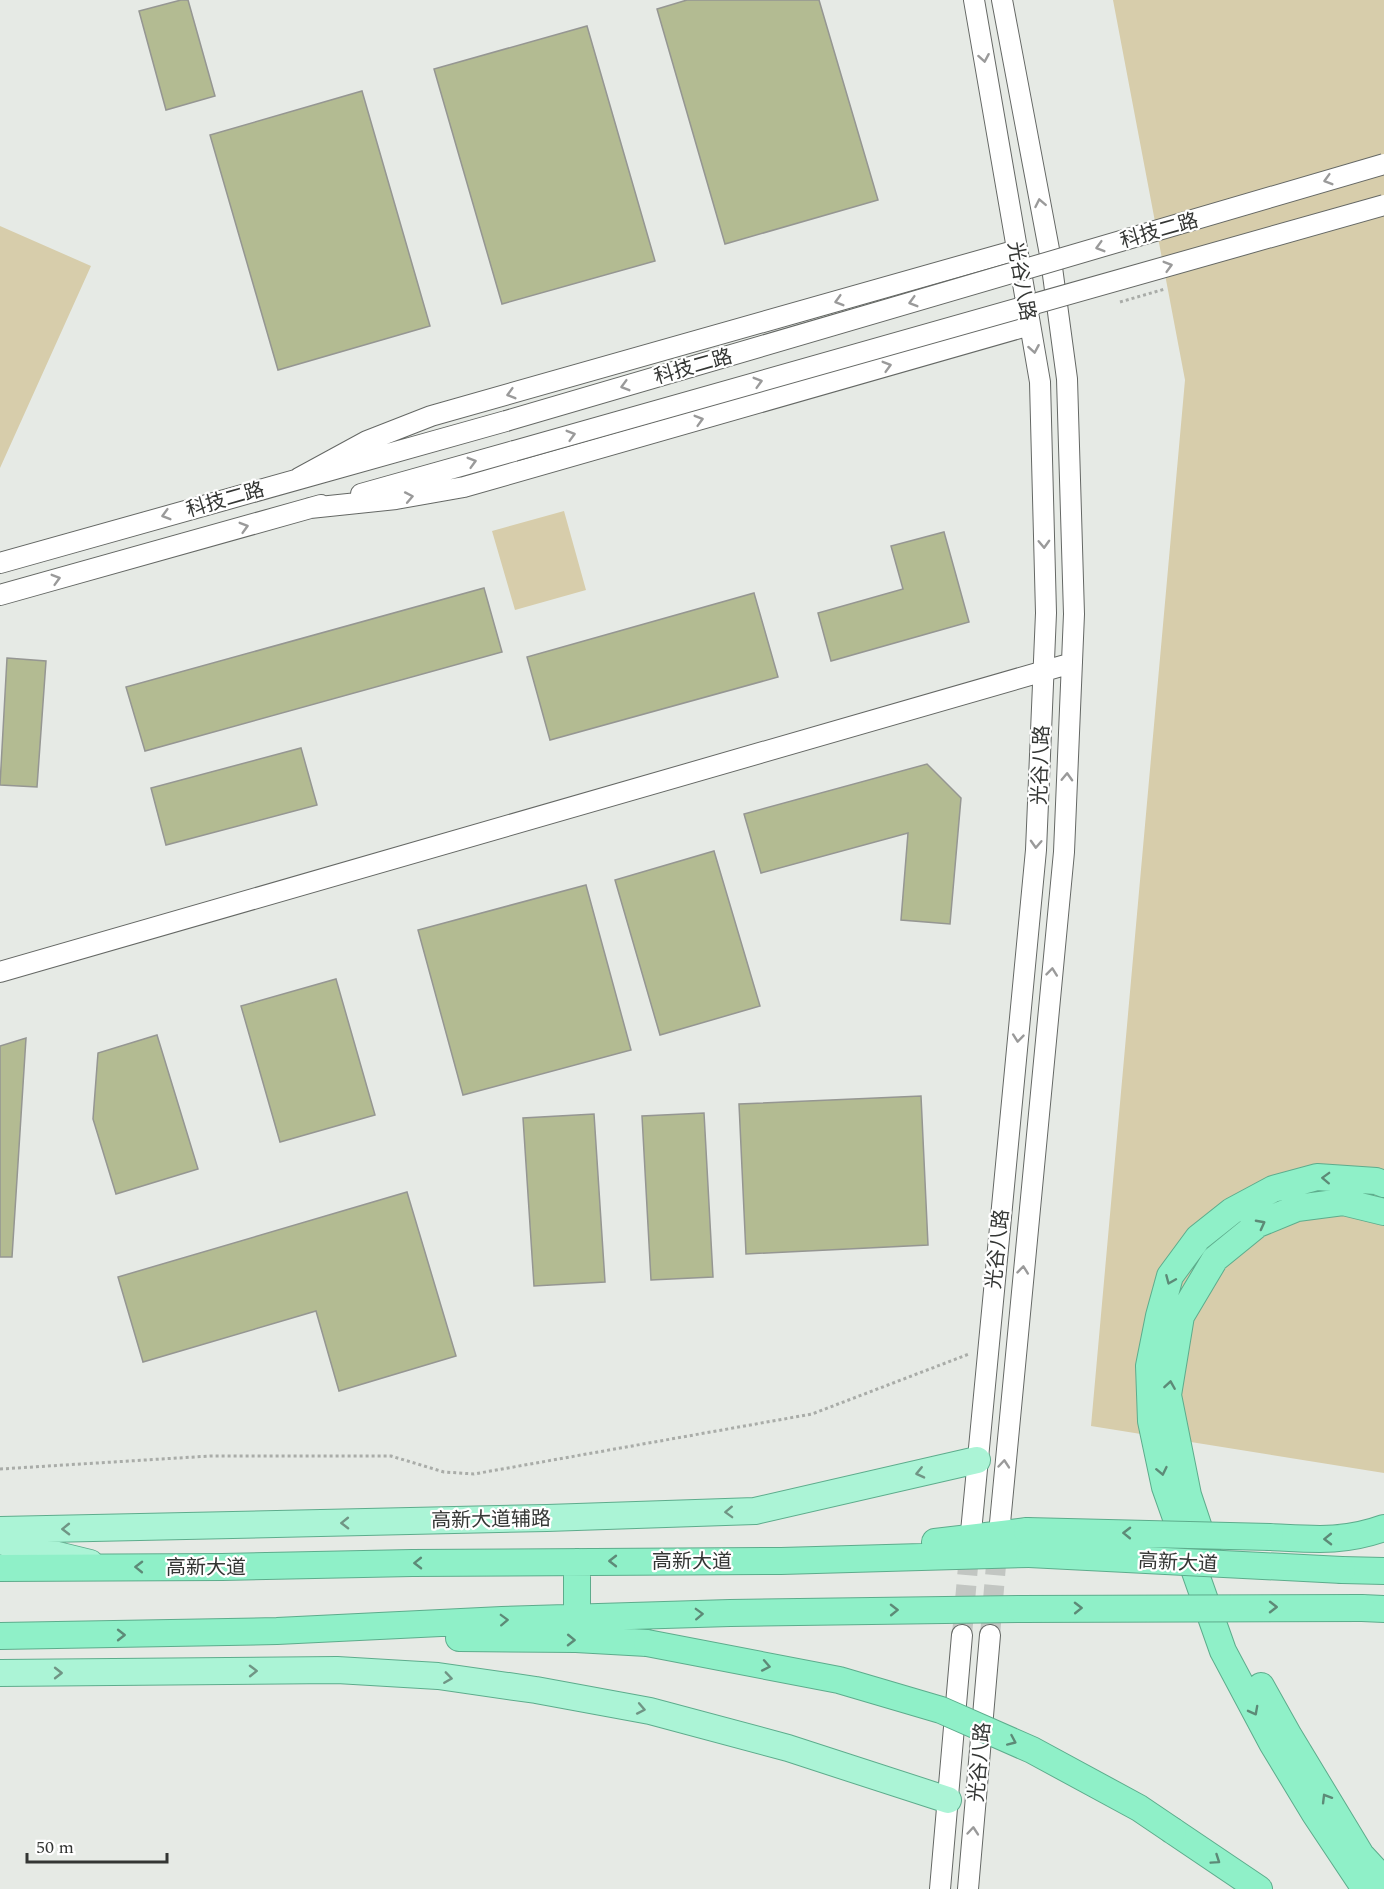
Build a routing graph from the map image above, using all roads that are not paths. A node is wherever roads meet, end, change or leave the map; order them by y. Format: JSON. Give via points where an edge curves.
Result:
{"nodes":[{"id":1,"x":974,"y":0,"type":"edge"},
{"id":2,"x":1002,"y":0,"type":"edge"},
{"id":3,"x":1384,"y":164,"type":"edge"},
{"id":4,"x":1384,"y":205,"type":"edge"},
{"id":5,"x":1017,"y":250,"type":"junction"},
{"id":6,"x":1030,"y":325,"type":"junction"},
{"id":7,"x":299,"y":477,"type":"junction"},
{"id":8,"x":309,"y":508,"type":"junction"},
{"id":9,"x":0,"y":562,"type":"edge"},
{"id":10,"x":0,"y":595,"type":"edge"},
{"id":11,"x":1072,"y":663,"type":"junction"},
{"id":12,"x":1044,"y":671,"type":"junction"},
{"id":13,"x":0,"y":972,"type":"edge"},
{"id":14,"x":1384,"y":1184,"type":"edge"},
{"id":15,"x":1384,"y":1212,"type":"edge"},
{"id":16,"x":977,"y":1460,"type":"junction"},
{"id":17,"x":1000,"y":1523,"type":"tunnel mouth"},
{"id":18,"x":1384,"y":1528,"type":"edge"},
{"id":19,"x":0,"y":1530,"type":"edge"},
{"id":20,"x":971,"y":1532,"type":"tunnel mouth"},
{"id":21,"x":0,"y":1541,"type":"edge"},
{"id":22,"x":1028,"y":1542,"type":"junction"},
{"id":23,"x":577,"y":1562,"type":"junction"},
{"id":24,"x":105,"y":1566,"type":"junction"},
{"id":25,"x":0,"y":1568,"type":"edge"},
{"id":26,"x":1384,"y":1571,"type":"edge"},
{"id":27,"x":1373,"y":1608,"type":"edge"},
{"id":28,"x":577,"y":1618,"type":"junction"},
{"id":29,"x":155,"y":1634,"type":"junction"},
{"id":30,"x":962,"y":1635,"type":"tunnel mouth"},
{"id":31,"x":990,"y":1635,"type":"tunnel mouth"},
{"id":32,"x":0,"y":1636,"type":"edge"},
{"id":33,"x":0,"y":1673,"type":"edge"},
{"id":34,"x":948,"y":1800,"type":"junction"},
{"id":35,"x":1384,"y":1880,"type":"edge"},
{"id":36,"x":940,"y":1889,"type":"edge"},
{"id":37,"x":968,"y":1889,"type":"edge"},
{"id":38,"x":1259,"y":1889,"type":"edge"},
{"id":39,"x":1365,"y":1889,"type":"edge"}],
"edges":[{"from":1,"to":5,"type":"street","name":"光谷八路","one_way":true},
{"from":11,"to":2,"type":"street","name":"光谷八路","one_way":true,"via":[[1067,379],[1051,260]]},
{"from":3,"to":7,"type":"street","name":"科技二路","one_way":true,"bridge":true,"via":[[506,421]]},
{"from":8,"to":4,"type":"street","name":"科技二路","one_way":true,"bridge":true},
{"from":5,"to":6,"type":"street","name":"光谷八路"},
{"from":5,"to":7,"type":"street","one_way":true,"via":[[431,416],[367,441]]},
{"from":8,"to":6,"type":"street","one_way":true,"via":[[464,487]]},
{"from":6,"to":12,"type":"street","name":"光谷八路","one_way":true,"via":[[1040,382]]},
{"from":7,"to":9,"type":"street","name":"科技二路","one_way":true},
{"from":10,"to":8,"type":"street","name":"科技二路","one_way":true},
{"from":11,"to":12,"type":"street"},
{"from":17,"to":11,"type":"street","name":"光谷八路","one_way":true,"via":[[1064,852]]},
{"from":12,"to":13,"type":"street"},
{"from":12,"to":16,"type":"street","name":"光谷八路","one_way":true,"via":[[1036,850]]},
{"from":14,"to":39,"type":"highway","one_way":true,"via":[[1317,1177],[1273,1189],[1232,1211],[1198,1238],[1170,1276],[1149,1366],[1151,1421],[1165,1487],[1223,1651],[1272,1743]]},
{"from":35,"to":15,"type":"highway","one_way":true,"via":[[1361,1855],[1288,1736],[1235,1638],[1188,1495],[1168,1395],[1181,1316],[1215,1259],[1258,1224],[1297,1208],[1342,1202]]},
{"from":16,"to":19,"type":"main road","name":"高新大道辅路","one_way":true,"via":[[755,1511]]},
{"from":16,"to":20,"type":"street","name":"光谷八路"},
{"from":18,"to":22,"type":"highway","one_way":true,"bridge":true,"via":[[1330,1540],[1270,1537]]},
{"from":21,"to":24,"type":"main road"},
{"from":22,"to":23,"type":"highway","name":"高新大道","one_way":true,"via":[[781,1561]]},
{"from":22,"to":26,"type":"highway","name":"高新大道","bridge":true},
{"from":23,"to":24,"type":"highway","name":"高新大道","one_way":true},
{"from":23,"to":28,"type":"highway"},
{"from":24,"to":25,"type":"highway","name":"高新大道"},
{"from":28,"to":27,"type":"highway","one_way":true,"bridge":true,"via":[[1020,1609]]},
{"from":29,"to":28,"type":"highway","one_way":true},
{"from":32,"to":29,"type":"highway","one_way":true},
{"from":29,"to":38,"type":"highway","one_way":true,"bridge":true,"via":[[647,1643],[838,1680],[941,1710],[1032,1750],[1139,1808]]},
{"from":30,"to":34,"type":"street","name":"光谷八路"},
{"from":37,"to":31,"type":"street","name":"光谷八路","one_way":true},
{"from":33,"to":34,"type":"main road","one_way":true,"via":[[337,1670],[438,1676],[650,1711],[788,1748]]},
{"from":34,"to":36,"type":"street","name":"光谷八路"}]}
